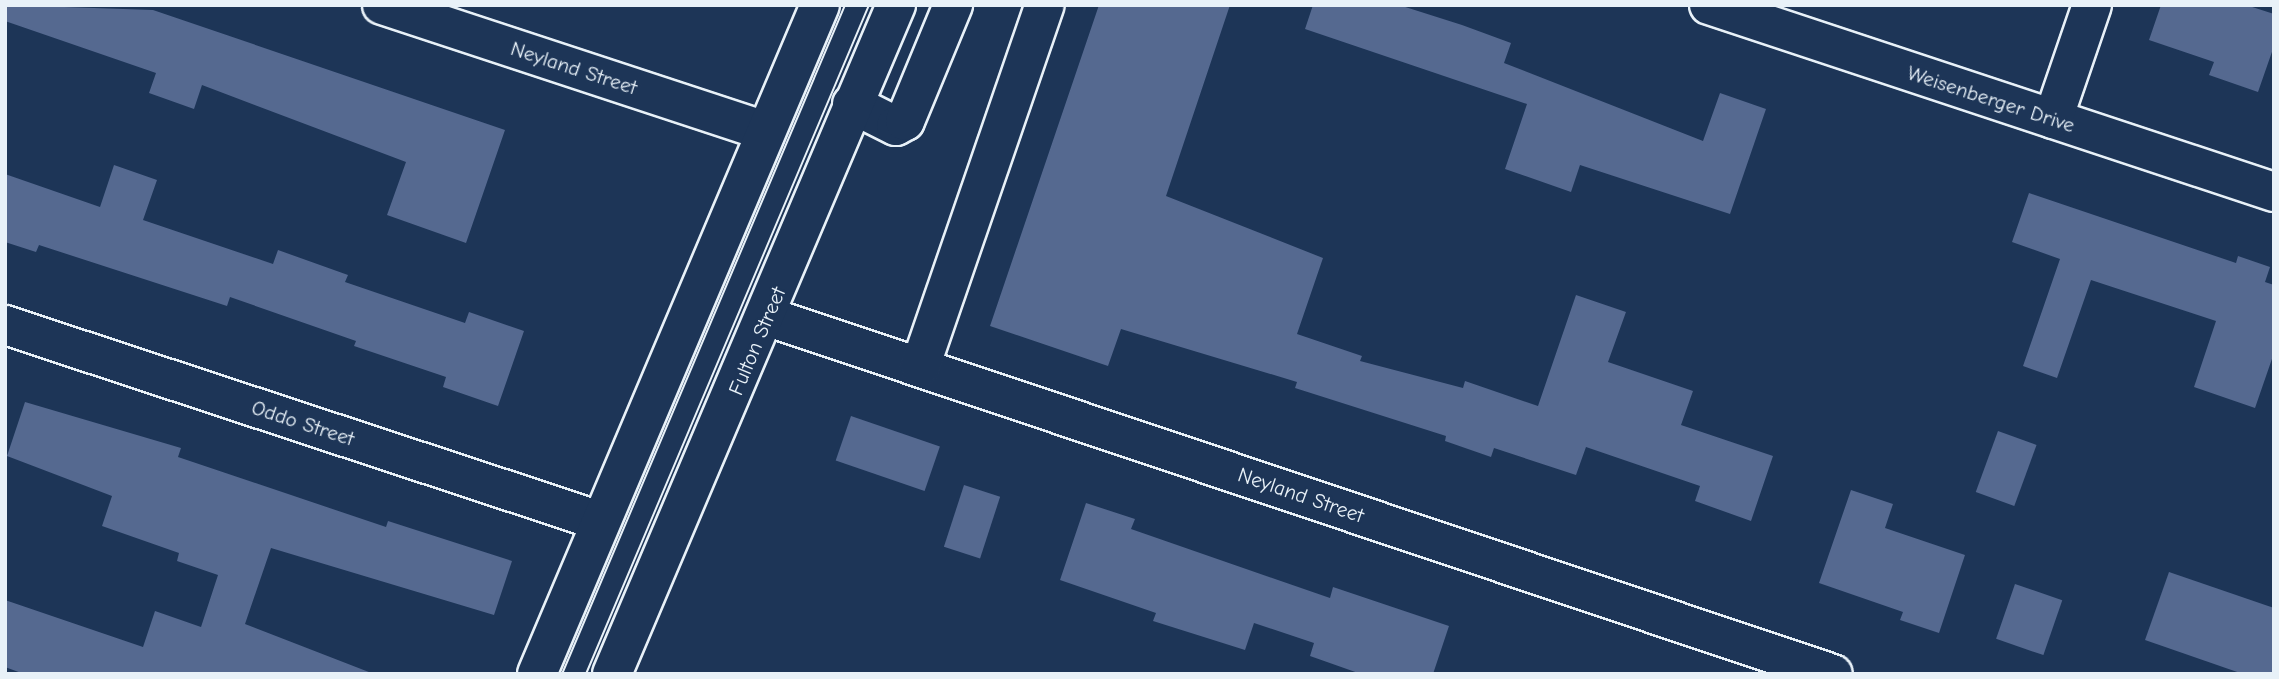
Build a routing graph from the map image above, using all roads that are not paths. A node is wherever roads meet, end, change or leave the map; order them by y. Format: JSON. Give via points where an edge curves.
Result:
{"nodes":[{"id":1,"x":382,"y":5,"type":"edge"},
{"id":2,"x":820,"y":5,"type":"edge"},
{"id":3,"x":896,"y":5,"type":"edge"},
{"id":4,"x":953,"y":5,"type":"edge"},
{"id":5,"x":1045,"y":5,"type":"edge"},
{"id":6,"x":1709,"y":5,"type":"edge"},
{"id":7,"x":2092,"y":5,"type":"edge"},
{"id":8,"x":852,"y":104,"type":"junction"},
{"id":9,"x":2053,"y":119,"type":"junction"},
{"id":10,"x":766,"y":131,"type":"junction"},
{"id":11,"x":2274,"y":192,"type":"edge"},
{"id":12,"x":769,"y":317,"type":"junction"},
{"id":13,"x":5,"y":325,"type":"edge"},
{"id":14,"x":920,"y":367,"type":"junction"},
{"id":15,"x":600,"y":521,"type":"junction"},
{"id":16,"x":537,"y":674,"type":"edge"},
{"id":17,"x":611,"y":674,"type":"edge"},
{"id":18,"x":1833,"y":674,"type":"edge"}],
"edges":[{"from":1,"to":10,"type":"street","name":"Neyland Street"},
{"from":2,"to":10,"type":"street"},
{"from":3,"to":8,"type":"street","name":"Fulton Street"},
{"from":4,"to":8,"type":"street","via":[[905,121],[896,126]]},
{"from":5,"to":14,"type":"street"},
{"from":6,"to":9,"type":"street","name":"Weisenberger Drive"},
{"from":7,"to":9,"type":"street"},
{"from":8,"to":12,"type":"street","name":"Fulton Street"},
{"from":9,"to":11,"type":"street","name":"Weisenberger Drive"},
{"from":10,"to":15,"type":"street"},
{"from":12,"to":14,"type":"street","name":"Neyland Street"},
{"from":12,"to":17,"type":"street","name":"Fulton Street"},
{"from":13,"to":15,"type":"street","name":"Oddo Street"},
{"from":14,"to":18,"type":"street","name":"Neyland Street"},
{"from":15,"to":16,"type":"street"}]}
